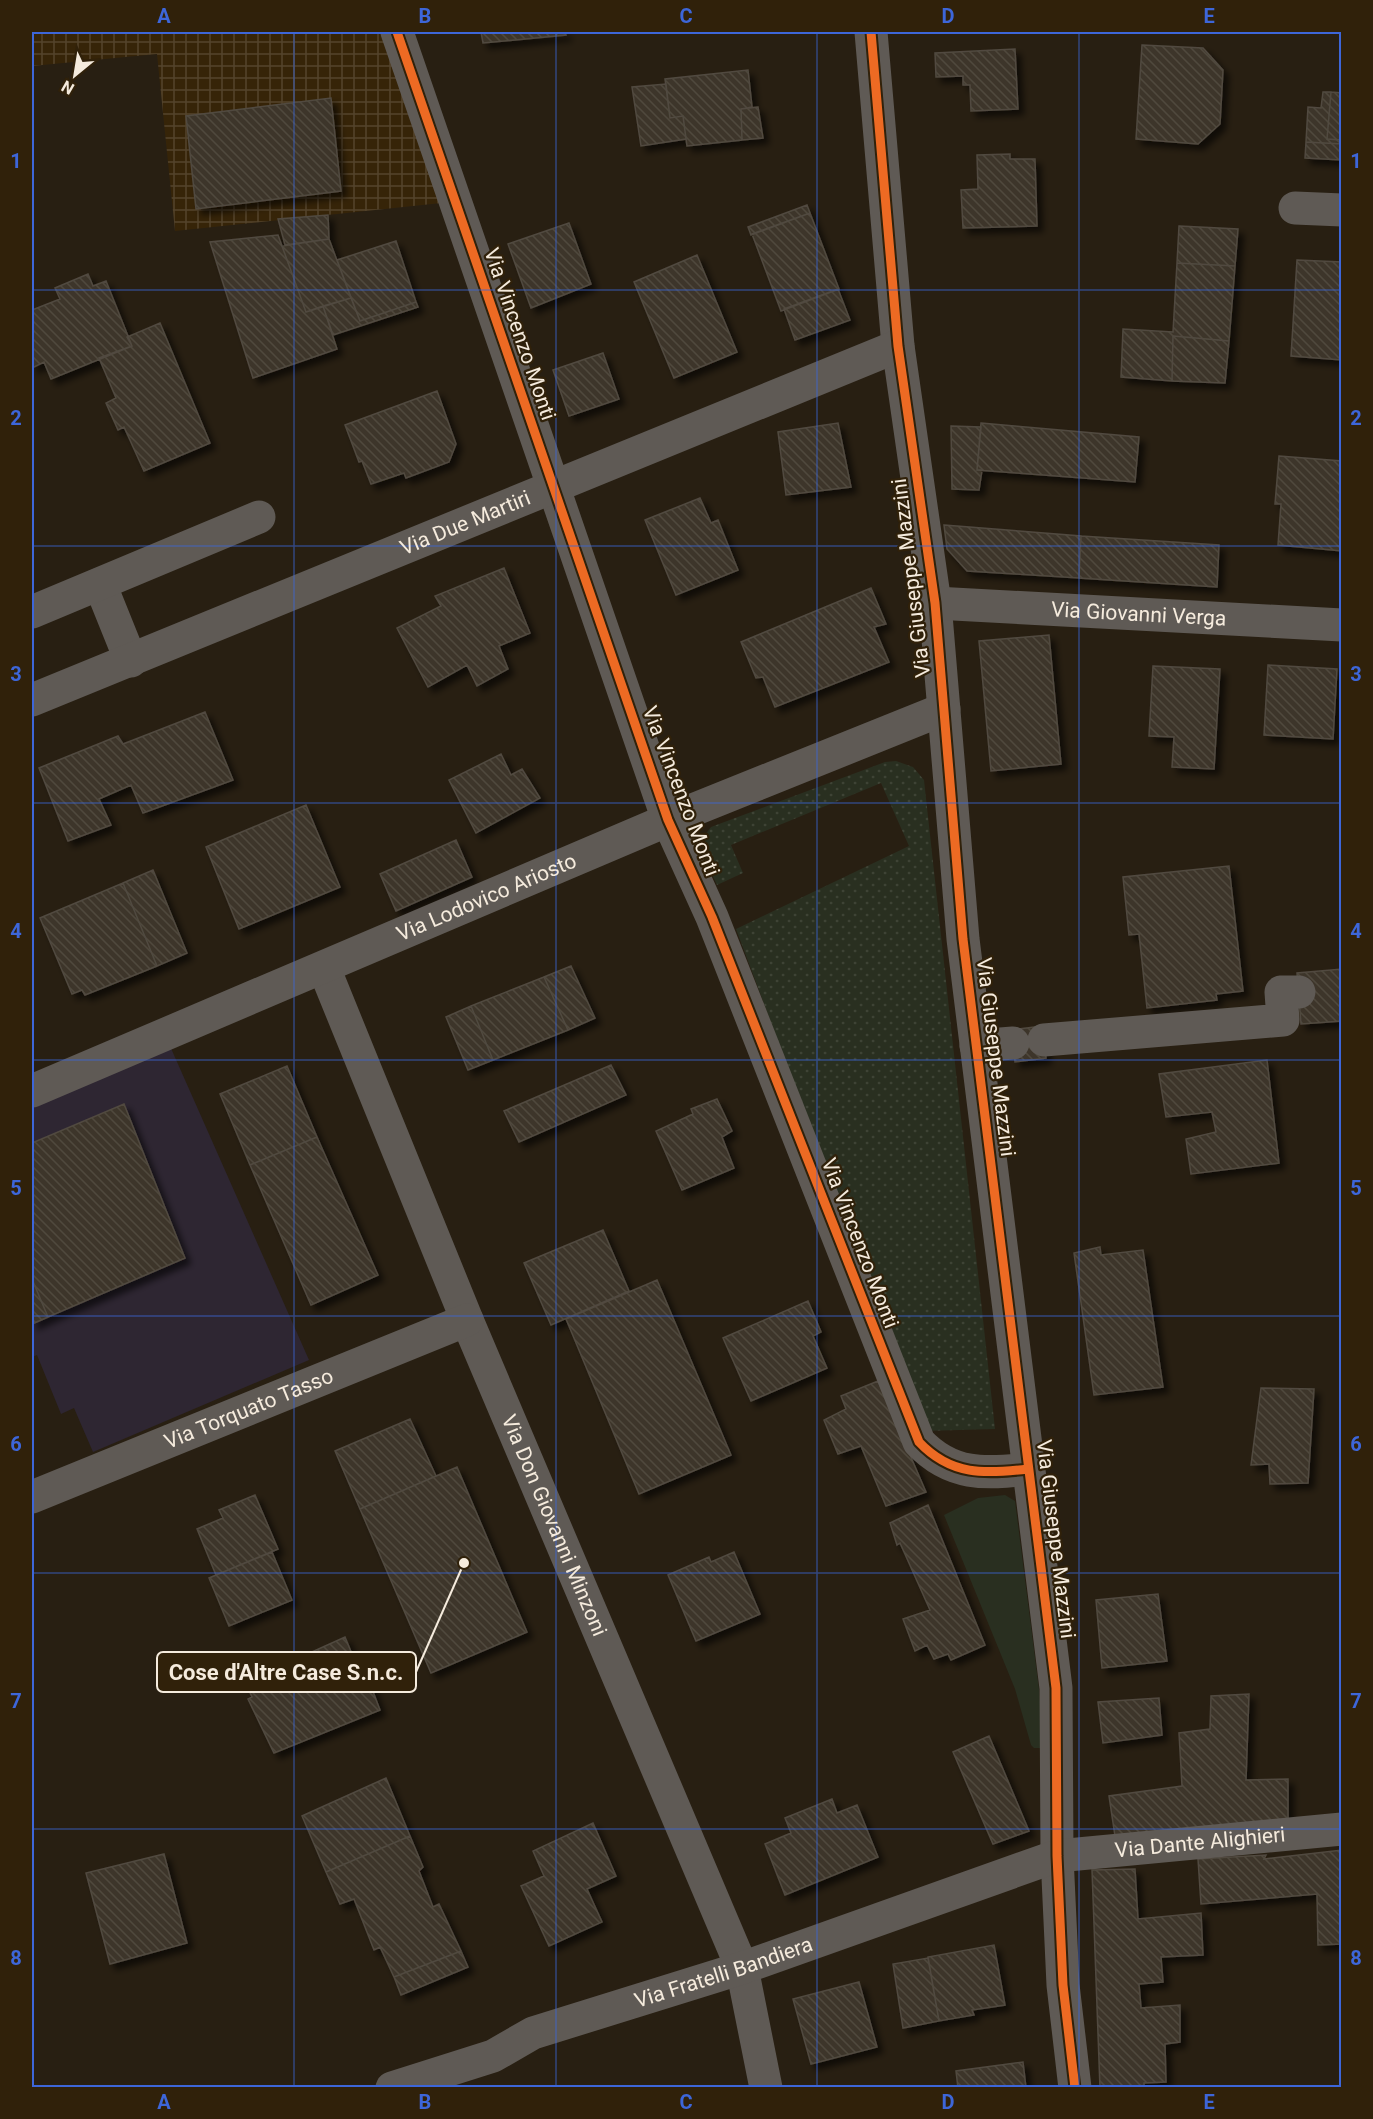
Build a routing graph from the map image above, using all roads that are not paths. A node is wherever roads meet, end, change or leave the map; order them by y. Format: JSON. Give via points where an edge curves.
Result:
{"nodes":[{"id":1,"x":397,"y":32,"type":"edge"},
{"id":2,"x":871,"y":32,"type":"edge"},
{"id":3,"x":1295,"y":208,"type":"dead end"},
{"id":4,"x":1341,"y":210,"type":"edge"},
{"id":5,"x":898,"y":345,"type":"junction"},
{"id":6,"x":554,"y":487,"type":"junction"},
{"id":7,"x":259,"y":517,"type":"dead end"},
{"id":8,"x":100,"y":584,"type":"junction"},
{"id":9,"x":935,"y":603,"type":"junction"},
{"id":10,"x":32,"y":612,"type":"edge"},
{"id":11,"x":1341,"y":625,"type":"edge"},
{"id":12,"x":130,"y":661,"type":"junction"},
{"id":13,"x":32,"y":700,"type":"edge"},
{"id":14,"x":944,"y":709,"type":"junction"},
{"id":15,"x":668,"y":820,"type":"junction"},
{"id":16,"x":324,"y":968,"type":"junction"},
{"id":17,"x":1299,"y":992,"type":"dead end"},
{"id":18,"x":976,"y":1046,"type":"junction"},
{"id":19,"x":32,"y":1091,"type":"edge"},
{"id":20,"x":467,"y":1320,"type":"junction"},
{"id":21,"x":1028,"y":1469,"type":"junction"},
{"id":22,"x":32,"y":1497,"type":"edge"},
{"id":23,"x":1341,"y":1829,"type":"edge"},
{"id":24,"x":1058,"y":1856,"type":"junction"},
{"id":25,"x":742,"y":1968,"type":"junction"},
{"id":26,"x":392,"y":2088,"type":"edge"},
{"id":27,"x":766,"y":2088,"type":"edge"},
{"id":28,"x":1075,"y":2088,"type":"edge"}],
"edges":[{"from":1,"to":6,"type":"street","name":"Via Vincenzo Monti"},
{"from":2,"to":5,"type":"street","name":"Via Giuseppe Mazzini"},
{"from":3,"to":4,"type":"street"},
{"from":5,"to":6,"type":"street","name":"Via Due Martiri"},
{"from":5,"to":9,"type":"street","name":"Via Giuseppe Mazzini"},
{"from":6,"to":12,"type":"street","name":"Via Due Martiri"},
{"from":6,"to":15,"type":"street","name":"Via Vincenzo Monti"},
{"from":7,"to":8,"type":"street"},
{"from":8,"to":10,"type":"street"},
{"from":8,"to":12,"type":"street"},
{"from":9,"to":11,"type":"street","name":"Via Giovanni Verga"},
{"from":9,"to":14,"type":"street","name":"Via Giuseppe Mazzini"},
{"from":12,"to":13,"type":"street","name":"Via Due Martiri"},
{"from":14,"to":15,"type":"street","name":"Via Lodovico Ariosto"},
{"from":14,"to":18,"type":"street","name":"Via Giuseppe Mazzini"},
{"from":15,"to":16,"type":"street","name":"Via Lodovico Ariosto"},
{"from":15,"to":21,"type":"street","name":"Via Vincenzo Monti","via":[[712,917],[918,1442],[943,1462],[965,1470],[989,1473]]},
{"from":16,"to":19,"type":"street","name":"Via Lodovico Ariosto"},
{"from":16,"to":20,"type":"street","name":"Via Don Giovanni Minzoni"},
{"from":17,"to":18,"type":"street","via":[[1281,992],[1283,1020]]},
{"from":18,"to":21,"type":"street","name":"Via Giuseppe Mazzini"},
{"from":20,"to":22,"type":"street","name":"Via Torquato Tasso"},
{"from":20,"to":25,"type":"street","name":"Via Don Giovanni Minzoni"},
{"from":21,"to":24,"type":"street","name":"Via Giuseppe Mazzini","via":[[1056,1688]]},
{"from":23,"to":24,"type":"street","name":"Via Dante Alighieri"},
{"from":24,"to":25,"type":"street","name":"Via Fratelli Bandiera"},
{"from":24,"to":28,"type":"street","name":"Via Giuseppe Mazzini","via":[[1063,1985]]},
{"from":25,"to":26,"type":"street","name":"Via Fratelli Bandiera","via":[[533,2033],[493,2056]]},
{"from":25,"to":27,"type":"street","name":"Via Don Giovanni Minzoni"}]}
